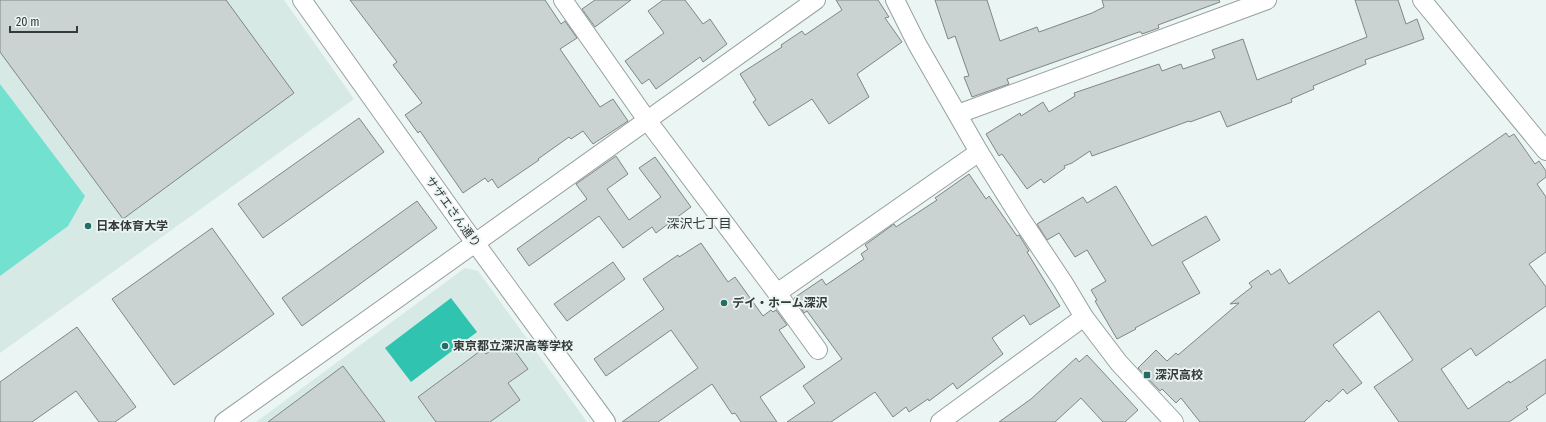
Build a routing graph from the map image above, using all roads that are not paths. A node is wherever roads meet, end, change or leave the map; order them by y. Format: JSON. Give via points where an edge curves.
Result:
{"nodes":[{"id":1,"x":302,"y":0,"type":"edge"},
{"id":2,"x":563,"y":0,"type":"edge"},
{"id":3,"x":816,"y":0,"type":"edge"},
{"id":4,"x":895,"y":0,"type":"edge"},
{"id":5,"x":1267,"y":0,"type":"edge"},
{"id":6,"x":1422,"y":0,"type":"edge"},
{"id":7,"x":958,"y":114,"type":"junction"},
{"id":8,"x":647,"y":120,"type":"junction"},
{"id":9,"x":1546,"y":151,"type":"edge"},
{"id":10,"x":979,"y":152,"type":"junction"},
{"id":11,"x":475,"y":243,"type":"junction"},
{"id":12,"x":777,"y":293,"type":"junction"},
{"id":13,"x":1084,"y":317,"type":"junction"},
{"id":14,"x":818,"y":350,"type":"dead end"},
{"id":15,"x":224,"y":422,"type":"edge"},
{"id":16,"x":606,"y":422,"type":"edge"},
{"id":17,"x":940,"y":422,"type":"edge"},
{"id":18,"x":1174,"y":422,"type":"edge"}],
"edges":[{"from":1,"to":11,"type":"street","name":"サザエさん通り"},
{"from":2,"to":8,"type":"street"},
{"from":3,"to":8,"type":"street"},
{"from":4,"to":7,"type":"street","via":[[917,44]]},
{"from":5,"to":7,"type":"street"},
{"from":6,"to":9,"type":"street"},
{"from":7,"to":10,"type":"street"},
{"from":8,"to":11,"type":"street"},
{"from":8,"to":12,"type":"street"},
{"from":10,"to":12,"type":"street"},
{"from":10,"to":13,"type":"street"},
{"from":11,"to":15,"type":"street"},
{"from":11,"to":16,"type":"street","name":"サザエさん通り"},
{"from":12,"to":14,"type":"street"},
{"from":13,"to":17,"type":"street"},
{"from":13,"to":18,"type":"street","via":[[1119,363]]}]}
